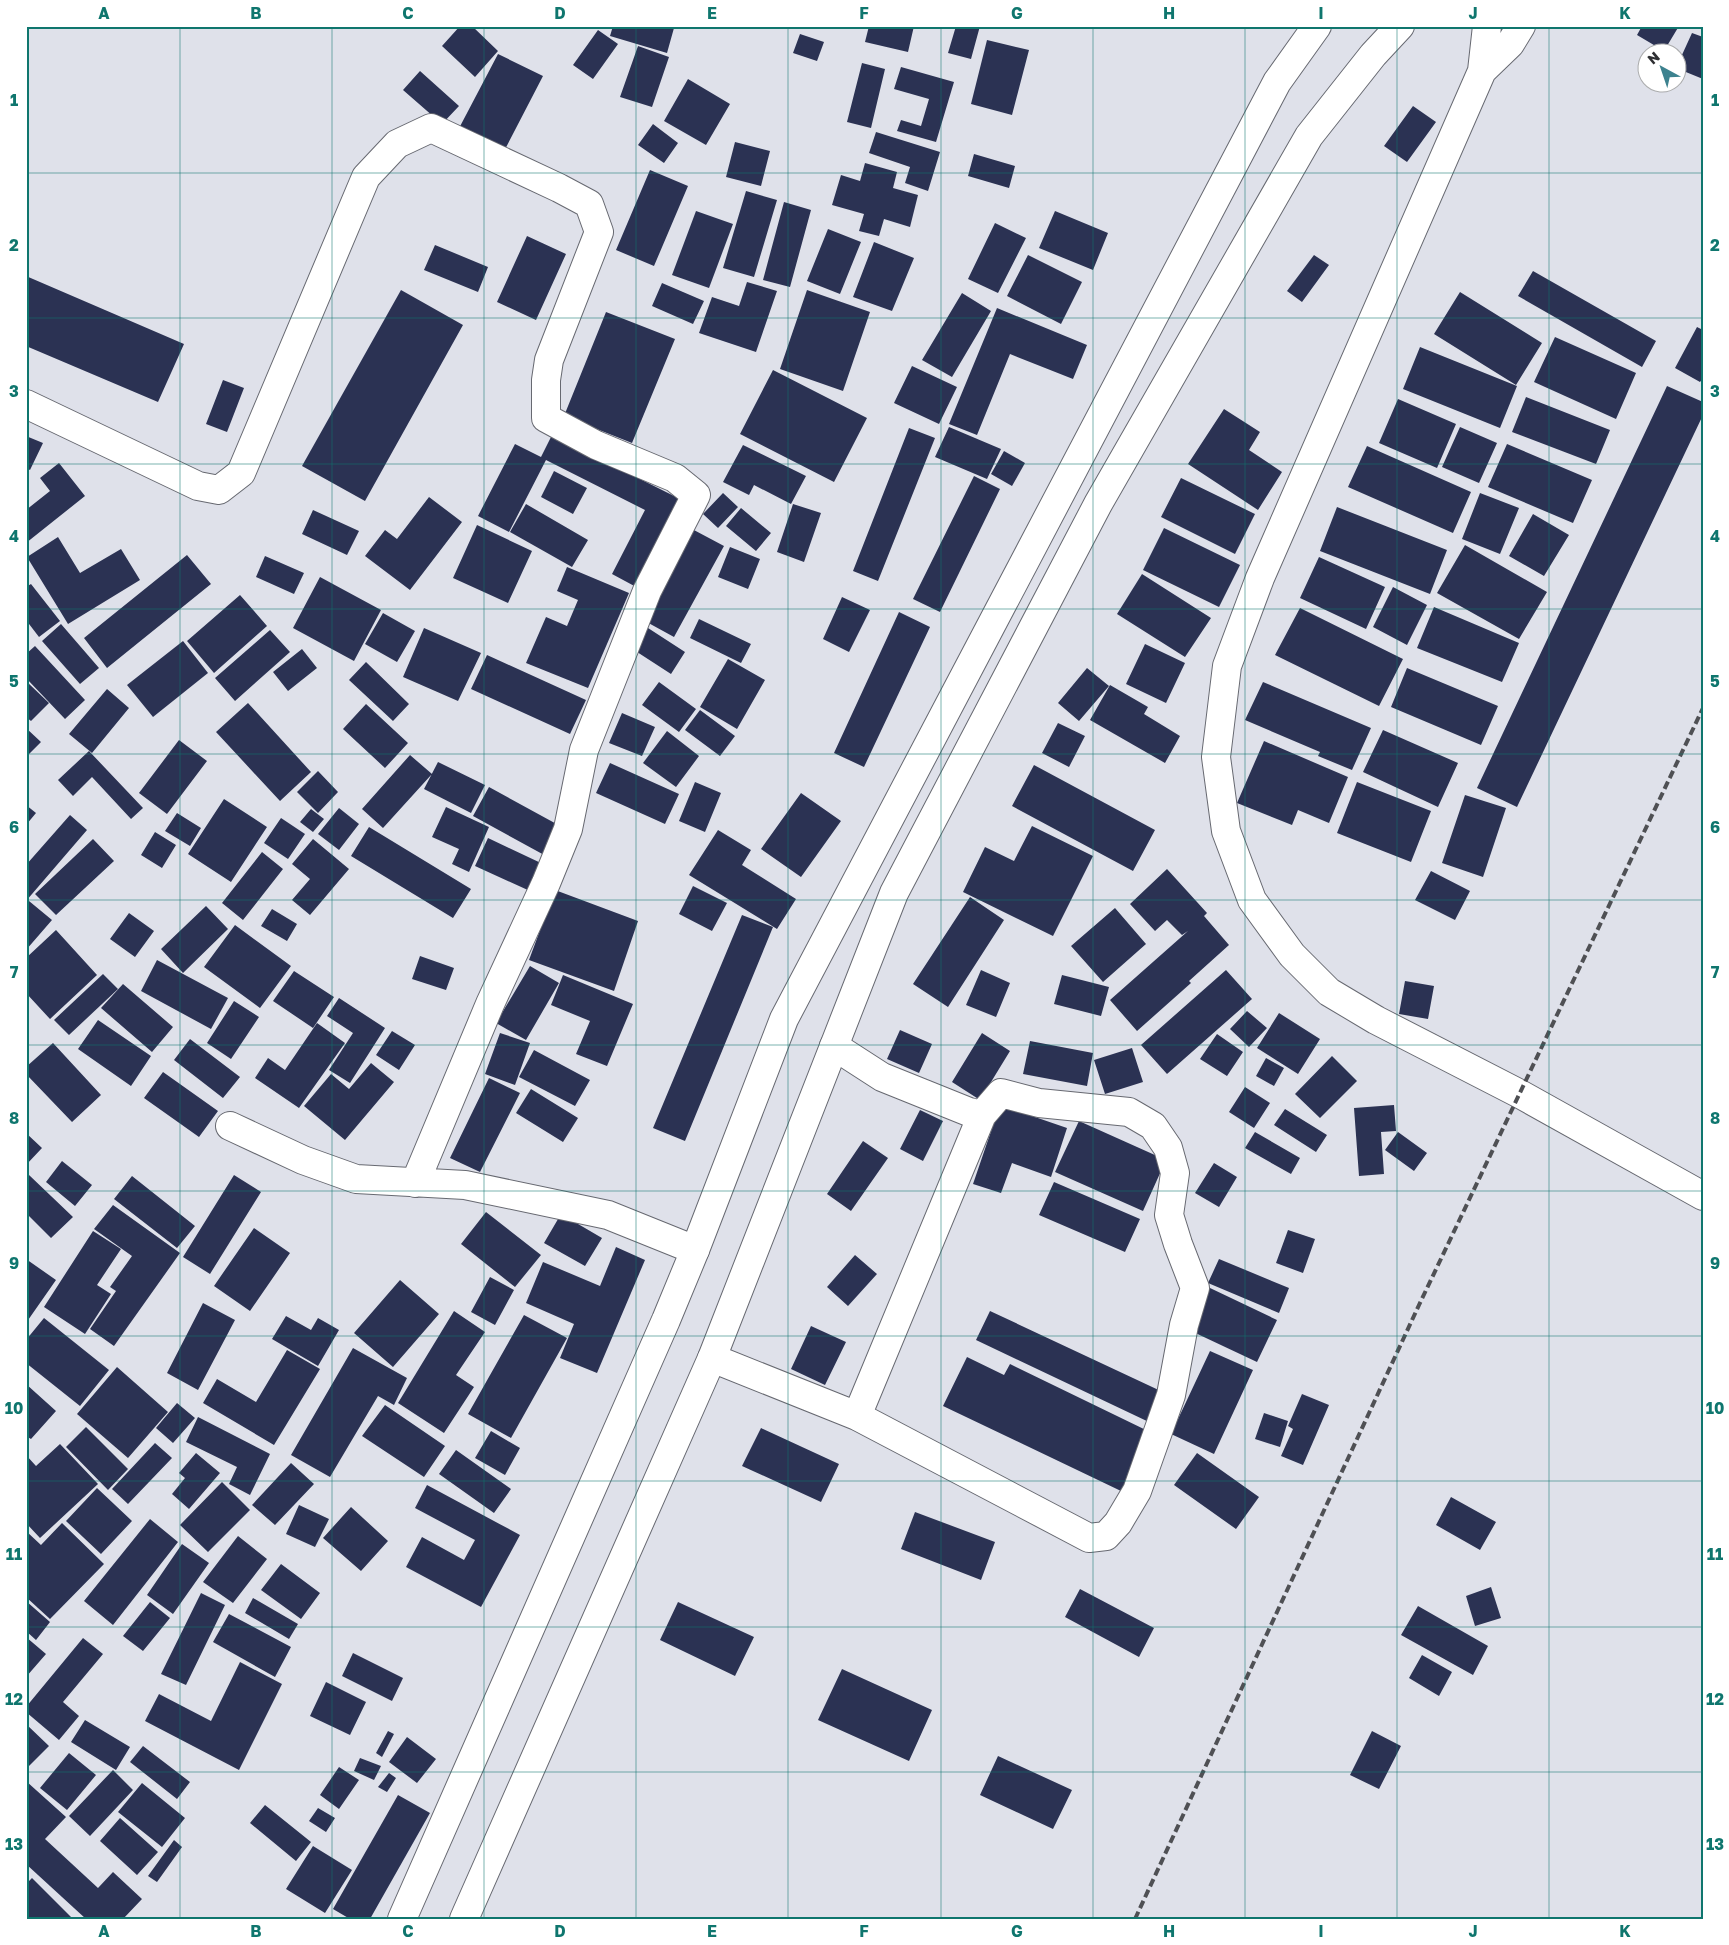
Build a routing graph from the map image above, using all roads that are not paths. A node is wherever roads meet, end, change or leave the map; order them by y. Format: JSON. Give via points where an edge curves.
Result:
{"nodes":[{"id":1,"x":1317,"y":26,"type":"edge"},
{"id":2,"x":1400,"y":26,"type":"edge"},
{"id":3,"x":1487,"y":26,"type":"edge"},
{"id":4,"x":1521,"y":26,"type":"edge"},
{"id":5,"x":1482,"y":71,"type":"junction"},
{"id":6,"x":26,"y":404,"type":"edge"},
{"id":7,"x":834,"y":1046,"type":"junction"},
{"id":8,"x":982,"y":1115,"type":"junction"},
{"id":9,"x":230,"y":1126,"type":"dead end"},
{"id":10,"x":415,"y":1183,"type":"junction"},
{"id":11,"x":1703,"y":1196,"type":"edge"},
{"id":12,"x":695,"y":1250,"type":"junction"},
{"id":13,"x":712,"y":1358,"type":"junction"},
{"id":14,"x":857,"y":1416,"type":"junction"},
{"id":15,"x":402,"y":1919,"type":"edge"},
{"id":16,"x":464,"y":1919,"type":"edge"}],
"edges":[{"from":1,"to":12,"type":"street","via":[[1277,82],[784,1019]]},
{"from":2,"to":7,"type":"street","via":[[1309,136],[1098,504],[894,893]]},
{"from":3,"to":5,"type":"street"},
{"from":4,"to":5,"type":"street","via":[[1510,44]]},
{"from":5,"to":11,"type":"street","via":[[1260,578],[1227,666],[1216,758],[1226,832],[1252,900],[1292,955],[1330,992]]},
{"from":6,"to":10,"type":"street","via":[[198,486],[219,490],[241,473],[366,177],[397,144],[431,128],[589,204],[599,232],[549,360],[546,418],[596,445],[675,478],[696,495],[647,591],[584,750],[568,829]]},
{"from":7,"to":8,"type":"street","via":[[882,1077]]},
{"from":7,"to":13,"type":"street"},
{"from":8,"to":14,"type":"street"},
{"from":8,"to":14,"type":"street","via":[[1001,1093],[1039,1103],[1129,1112],[1153,1126],[1168,1148],[1176,1173],[1169,1215],[1195,1288],[1184,1324],[1171,1395],[1137,1491],[1118,1523],[1106,1536],[1089,1538]]},
{"from":9,"to":10,"type":"street","via":[[303,1160],[356,1179]]},
{"from":10,"to":12,"type":"street","via":[[465,1185],[608,1215]]},
{"from":12,"to":15,"type":"street"},
{"from":13,"to":14,"type":"street"},
{"from":13,"to":16,"type":"street"}]}
